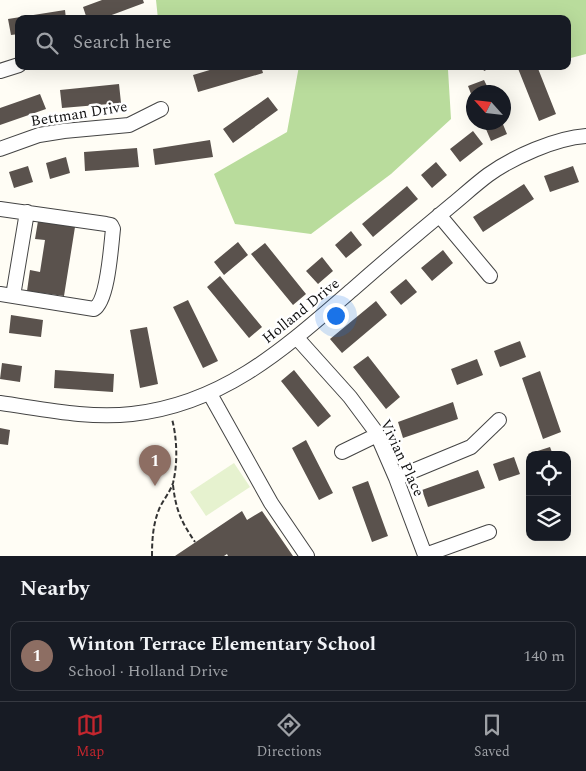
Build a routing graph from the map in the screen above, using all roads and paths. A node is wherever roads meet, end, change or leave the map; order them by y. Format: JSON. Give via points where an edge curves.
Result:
{"nodes":[{"id":1,"x":15,"y":66,"type":"edge"},
{"id":2,"x":0,"y":71,"type":"edge"},
{"id":3,"x":161,"y":108,"type":"dead end"},
{"id":4,"x":586,"y":136,"type":"edge"},
{"id":5,"x":0,"y":149,"type":"edge"},
{"id":6,"x":0,"y":209,"type":"edge"},
{"id":7,"x":27,"y":212,"type":"junction"},
{"id":8,"x":439,"y":215,"type":"junction"},
{"id":9,"x":490,"y":276,"type":"dead end"},
{"id":10,"x":6,"y":295,"type":"edge"},
{"id":11,"x":297,"y":338,"type":"junction"},
{"id":12,"x":210,"y":394,"type":"junction"},
{"id":13,"x":0,"y":402,"type":"edge"},
{"id":14,"x":169,"y":407,"type":"junction"},
{"id":15,"x":499,"y":420,"type":"dead end"},
{"id":16,"x":377,"y":435,"type":"junction"},
{"id":17,"x":342,"y":452,"type":"dead end"},
{"id":18,"x":396,"y":478,"type":"junction"},
{"id":19,"x":172,"y":484,"type":"junction"},
{"id":20,"x":489,"y":532,"type":"dead end"},
{"id":21,"x":195,"y":542,"type":"dead end"},
{"id":22,"x":425,"y":555,"type":"edge"},
{"id":23,"x":152,"y":556,"type":"edge"},
{"id":24,"x":307,"y":556,"type":"edge"}],
"edges":[{"from":1,"to":2,"type":"street"},
{"from":3,"to":5,"type":"street","name":"Bettman Drive","via":[[130,125],[39,135]]},
{"from":4,"to":8,"type":"street","name":"Holland Drive","via":[[574,137],[513,160],[489,174]]},
{"from":6,"to":7,"type":"street"},
{"from":7,"to":10,"type":"street"},
{"from":7,"to":10,"type":"street","via":[[111,226],[105,292],[100,306],[94,309]]},
{"from":8,"to":9,"type":"street"},
{"from":8,"to":11,"type":"street","name":"Holland Drive"},
{"from":11,"to":12,"type":"street","name":"Holland Drive","via":[[234,382]]},
{"from":11,"to":16,"type":"street","name":"Vivian Place","via":[[350,397]]},
{"from":12,"to":14,"type":"street","name":"Holland Drive"},
{"from":12,"to":24,"type":"street","via":[[271,503]]},
{"from":13,"to":14,"type":"street","name":"Holland Drive","via":[[104,416]]},
{"from":14,"to":19,"type":"path","via":[[176,463]]},
{"from":15,"to":18,"type":"street","via":[[471,447]]},
{"from":16,"to":17,"type":"street"},
{"from":16,"to":18,"type":"street","name":"Vivian Place"},
{"from":18,"to":22,"type":"street","name":"Vivian Place"},
{"from":19,"to":21,"type":"path","via":[[180,520]]},
{"from":19,"to":23,"type":"path","via":[[157,518]]},
{"from":20,"to":22,"type":"street"}]}
